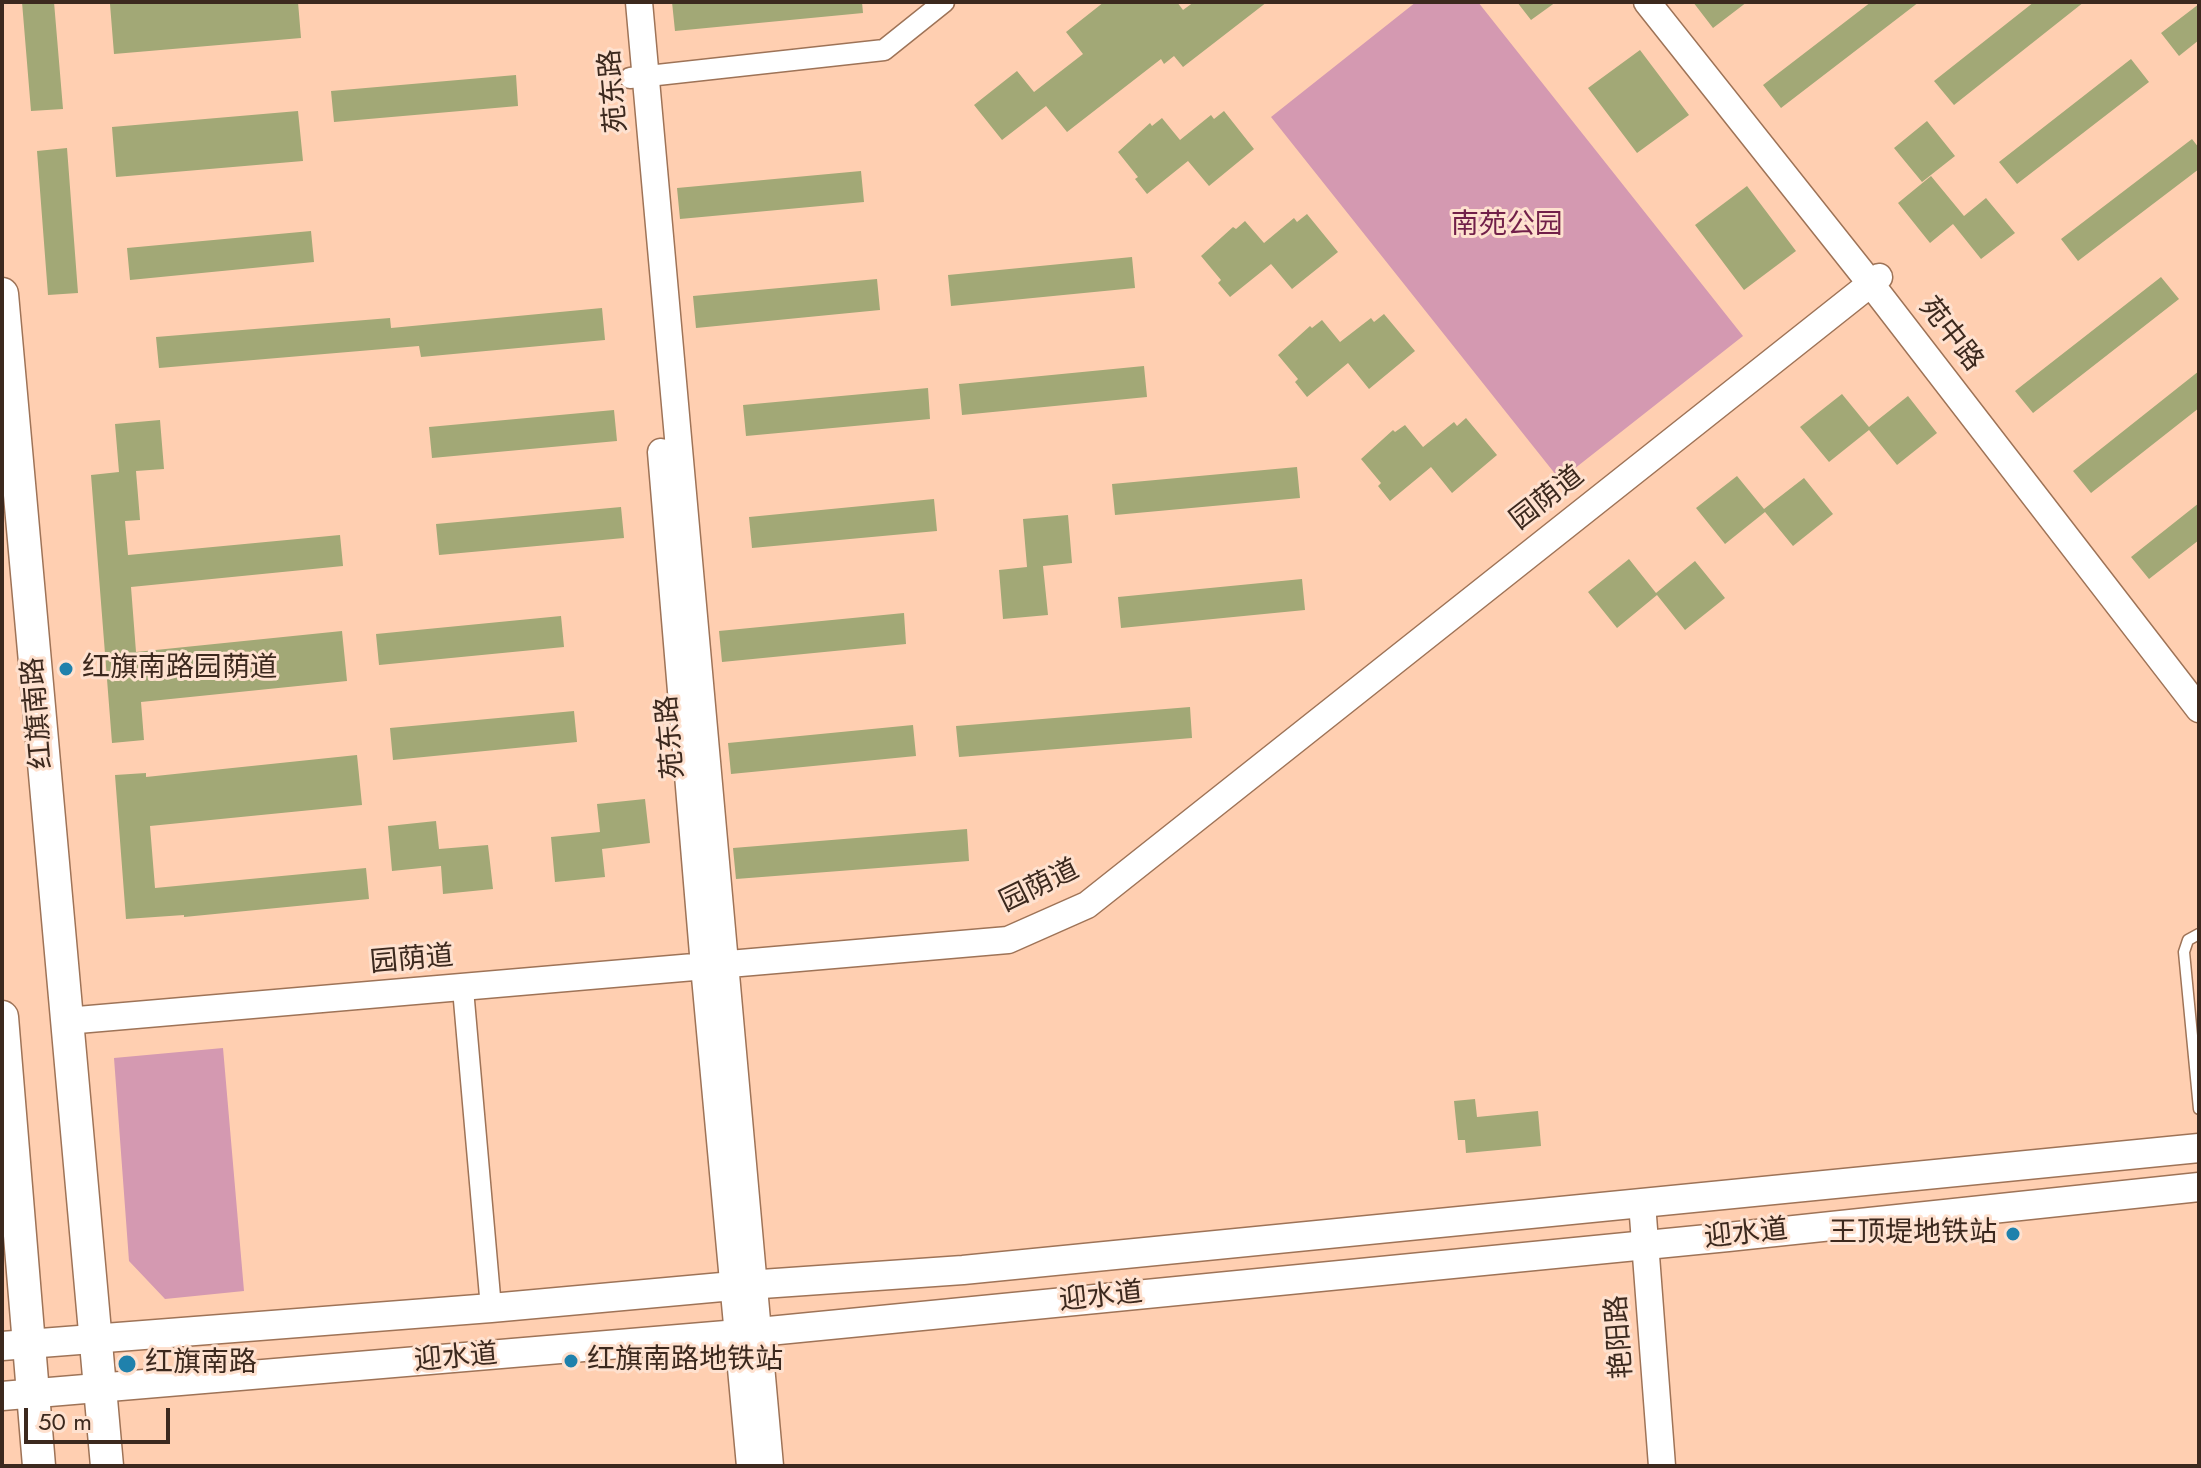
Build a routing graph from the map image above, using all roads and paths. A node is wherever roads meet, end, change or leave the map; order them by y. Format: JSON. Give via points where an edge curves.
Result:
{"nodes":[{"id":1,"x":623,"y":2,"type":"edge"},
{"id":2,"x":639,"y":2,"type":"edge"},
{"id":3,"x":944,"y":2,"type":"edge"},
{"id":4,"x":1647,"y":2,"type":"edge"},
{"id":5,"x":1664,"y":2,"type":"edge"},
{"id":6,"x":638,"y":77,"type":"junction"},
{"id":7,"x":1875,"y":280,"type":"junction"},
{"id":8,"x":2,"y":294,"type":"edge"},
{"id":9,"x":2199,"y":694,"type":"edge"},
{"id":10,"x":2199,"y":709,"type":"edge"},
{"id":11,"x":2199,"y":934,"type":"edge"},
{"id":12,"x":714,"y":965,"type":"junction"},
{"id":13,"x":463,"y":989,"type":"junction"},
{"id":14,"x":2,"y":1017,"type":"edge"},
{"id":15,"x":66,"y":1021,"type":"junction"},
{"id":16,"x":2199,"y":1109,"type":"edge"},
{"id":17,"x":2199,"y":1148,"type":"edge"},
{"id":18,"x":2199,"y":1187,"type":"edge"},
{"id":19,"x":1642,"y":1203,"type":"junction"},
{"id":20,"x":1647,"y":1245,"type":"junction"},
{"id":21,"x":743,"y":1285,"type":"junction"},
{"id":22,"x":491,"y":1308,"type":"junction"},
{"id":23,"x":748,"y":1333,"type":"junction"},
{"id":24,"x":96,"y":1339,"type":"junction"},
{"id":25,"x":15,"y":1346,"type":"edge"},
{"id":26,"x":100,"y":1389,"type":"junction"},
{"id":27,"x":17,"y":1395,"type":"edge"},
{"id":28,"x":39,"y":1466,"type":"edge"},
{"id":29,"x":107,"y":1466,"type":"edge"},
{"id":30,"x":750,"y":1466,"type":"edge"},
{"id":31,"x":770,"y":1466,"type":"edge"},
{"id":32,"x":1662,"y":1466,"type":"edge"}],
"edges":[{"from":1,"to":6,"type":"street","name":"苑东路"},
{"from":2,"to":6,"type":"street","name":"苑东路"},
{"from":3,"to":6,"type":"street","via":[[884,50]]},
{"from":4,"to":7,"type":"street","name":"苑中路"},
{"from":5,"to":7,"type":"street","name":"苑中路"},
{"from":6,"to":12,"type":"street","name":"苑东路"},
{"from":7,"to":9,"type":"street","name":"苑中路"},
{"from":7,"to":10,"type":"street","name":"苑中路"},
{"from":7,"to":12,"type":"street","name":"园荫道","via":[[1087,905],[1008,940]]},
{"from":8,"to":15,"type":"main road","name":"红旗南路"},
{"from":11,"to":16,"type":"lane","via":[[2188,940],[2184,952]]},
{"from":12,"to":13,"type":"street","name":"园荫道"},
{"from":12,"to":21,"type":"street","name":"苑东路"},
{"from":13,"to":15,"type":"street","name":"园荫道"},
{"from":13,"to":22,"type":"street"},
{"from":14,"to":25,"type":"main road"},
{"from":15,"to":24,"type":"main road","name":"红旗南路"},
{"from":17,"to":19,"type":"main road","name":"迎水道"},
{"from":18,"to":20,"type":"main road","name":"迎水道"},
{"from":19,"to":20,"type":"street","name":"艳阳路"},
{"from":19,"to":21,"type":"main road","name":"迎水道","via":[[963,1270]]},
{"from":20,"to":23,"type":"main road","name":"迎水道"},
{"from":20,"to":32,"type":"street","name":"艳阳路"},
{"from":21,"to":22,"type":"main road","name":"迎水道"},
{"from":21,"to":23,"type":"street","name":"苑东路"},
{"from":22,"to":24,"type":"main road","name":"迎水道"},
{"from":23,"to":26,"type":"main road","name":"迎水道"},
{"from":23,"to":30,"type":"street","name":"苑东路"},
{"from":23,"to":31,"type":"street","name":"苑东路"},
{"from":24,"to":25,"type":"main road","name":"迎水道"},
{"from":24,"to":26,"type":"main road","name":"红旗南路"},
{"from":25,"to":27,"type":"main road"},
{"from":26,"to":27,"type":"main road","name":"迎水道"},
{"from":26,"to":29,"type":"main road","name":"红旗南路"},
{"from":27,"to":28,"type":"main road"}]}
